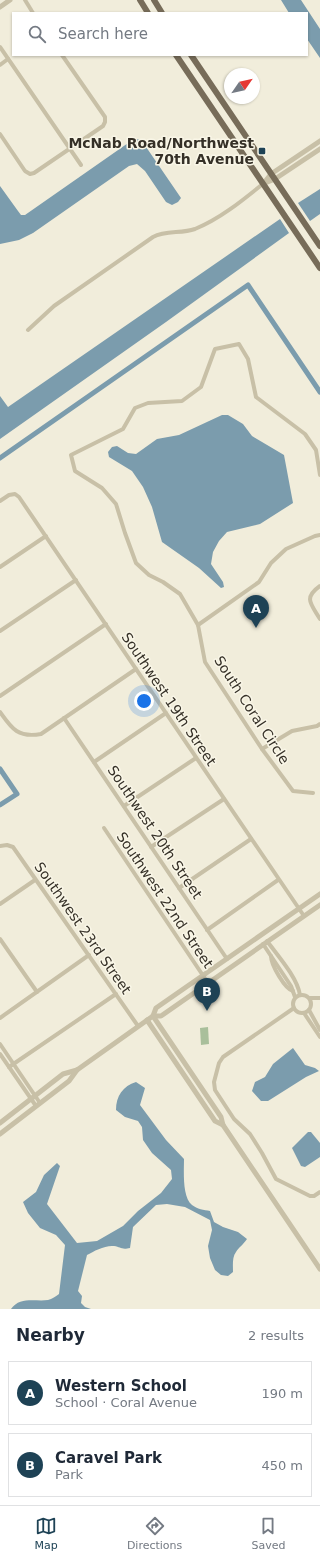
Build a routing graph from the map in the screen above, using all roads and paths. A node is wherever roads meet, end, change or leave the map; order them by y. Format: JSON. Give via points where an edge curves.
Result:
{"nodes":[{"id":1,"x":10,"y":0,"type":"edge"},
{"id":2,"x":25,"y":0,"type":"edge"},
{"id":3,"x":140,"y":0,"type":"edge"},
{"id":4,"x":154,"y":0,"type":"edge"},
{"id":5,"x":0,"y":8,"type":"edge"},
{"id":6,"x":33,"y":12,"type":"edge"},
{"id":7,"x":147,"y":12,"type":"edge"},
{"id":8,"x":161,"y":12,"type":"edge"},
{"id":9,"x":0,"y":47,"type":"edge"},
{"id":10,"x":63,"y":56,"type":"edge"},
{"id":11,"x":177,"y":56,"type":"edge"},
{"id":12,"x":192,"y":56,"type":"edge"},
{"id":13,"x":8,"y":59,"type":"junction"},
{"id":14,"x":0,"y":65,"type":"edge"},
{"id":15,"x":0,"y":134,"type":"edge"},
{"id":16,"x":320,"y":141,"type":"edge"},
{"id":17,"x":70,"y":149,"type":"junction"},
{"id":18,"x":320,"y":149,"type":"edge"},
{"id":19,"x":81,"y":165,"type":"dead end"},
{"id":20,"x":273,"y":177,"type":"junction"},
{"id":21,"x":264,"y":184,"type":"junction"},
{"id":22,"x":320,"y":245,"type":"edge"},
{"id":23,"x":320,"y":268,"type":"edge"},
{"id":24,"x":28,"y":330,"type":"dead end"},
{"id":25,"x":320,"y":475,"type":"edge"},
{"id":26,"x":0,"y":501,"type":"edge"},
{"id":27,"x":320,"y":535,"type":"edge"},
{"id":28,"x":46,"y":536,"type":"junction"},
{"id":29,"x":0,"y":567,"type":"edge"},
{"id":30,"x":76,"y":580,"type":"junction"},
{"id":31,"x":320,"y":586,"type":"edge"},
{"id":32,"x":320,"y":619,"type":"edge"},
{"id":33,"x":106,"y":624,"type":"junction"},
{"id":34,"x":198,"y":625,"type":"junction"},
{"id":35,"x":0,"y":631,"type":"edge"},
{"id":36,"x":136,"y":669,"type":"junction"},
{"id":37,"x":0,"y":696,"type":"edge"},
{"id":38,"x":0,"y":712,"type":"edge"},
{"id":39,"x":166,"y":714,"type":"junction"},
{"id":40,"x":64,"y":718,"type":"junction"},
{"id":41,"x":320,"y":724,"type":"edge"},
{"id":42,"x":262,"y":749,"type":"junction"},
{"id":43,"x":196,"y":758,"type":"junction"},
{"id":44,"x":94,"y":762,"type":"junction"},
{"id":45,"x":313,"y":793,"type":"dead end"},
{"id":46,"x":224,"y":799,"type":"junction"},
{"id":47,"x":124,"y":806,"type":"junction"},
{"id":48,"x":104,"y":828,"type":"dead end"},
{"id":49,"x":252,"y":839,"type":"junction"},
{"id":50,"x":0,"y":846,"type":"edge"},
{"id":51,"x":151,"y":847,"type":"junction"},
{"id":52,"x":35,"y":880,"type":"junction"},
{"id":53,"x":278,"y":880,"type":"junction"},
{"id":54,"x":179,"y":888,"type":"junction"},
{"id":55,"x":320,"y":894,"type":"edge"},
{"id":56,"x":0,"y":904,"type":"edge"},
{"id":57,"x":320,"y":905,"type":"edge"},
{"id":58,"x":299,"y":909,"type":"junction"},
{"id":59,"x":304,"y":916,"type":"junction"},
{"id":60,"x":207,"y":930,"type":"junction"},
{"id":61,"x":0,"y":939,"type":"edge"},
{"id":62,"x":265,"y":943,"type":"junction"},
{"id":63,"x":89,"y":956,"type":"junction"},
{"id":64,"x":270,"y":956,"type":"junction"},
{"id":65,"x":227,"y":959,"type":"junction"},
{"id":66,"x":289,"y":972,"type":"junction"},
{"id":67,"x":203,"y":976,"type":"junction"},
{"id":68,"x":284,"y":976,"type":"junction"},
{"id":69,"x":208,"y":983,"type":"junction"},
{"id":70,"x":294,"y":990,"type":"junction"},
{"id":71,"x":37,"y":992,"type":"junction"},
{"id":72,"x":116,"y":994,"type":"junction"},
{"id":73,"x":300,"y":995,"type":"junction"},
{"id":74,"x":295,"y":997,"type":"junction"},
{"id":75,"x":310,"y":998,"type":"junction"},
{"id":76,"x":320,"y":998,"type":"edge"},
{"id":77,"x":294,"y":1008,"type":"junction"},
{"id":78,"x":309,"y":1010,"type":"junction"},
{"id":79,"x":304,"y":1013,"type":"junction"},
{"id":80,"x":153,"y":1016,"type":"junction"},
{"id":81,"x":0,"y":1018,"type":"edge"},
{"id":82,"x":147,"y":1020,"type":"junction"},
{"id":83,"x":138,"y":1026,"type":"junction"},
{"id":84,"x":320,"y":1030,"type":"edge"},
{"id":85,"x":320,"y":1037,"type":"edge"},
{"id":86,"x":0,"y":1044,"type":"edge"},
{"id":87,"x":0,"y":1054,"type":"edge"},
{"id":88,"x":14,"y":1064,"type":"junction"},
{"id":89,"x":9,"y":1067,"type":"junction"},
{"id":90,"x":178,"y":1067,"type":"junction"},
{"id":91,"x":188,"y":1068,"type":"junction"},
{"id":92,"x":77,"y":1070,"type":"junction"},
{"id":93,"x":33,"y":1097,"type":"junction"},
{"id":94,"x":38,"y":1104,"type":"junction"},
{"id":95,"x":0,"y":1124,"type":"edge"},
{"id":96,"x":223,"y":1125,"type":"junction"},
{"id":97,"x":0,"y":1134,"type":"edge"},
{"id":98,"x":320,"y":1192,"type":"edge"},
{"id":99,"x":320,"y":1269,"type":"edge"}],
"edges":[{"from":1,"to":5,"type":"street"},
{"from":2,"to":6,"type":"street"},
{"from":3,"to":7,"type":"main road"},
{"from":4,"to":8,"type":"main road"},
{"from":9,"to":13,"type":"street"},
{"from":10,"to":17,"type":"street","via":[[105,117],[103,126]]},
{"from":11,"to":21,"type":"main road"},
{"from":12,"to":20,"type":"main road"},
{"from":13,"to":14,"type":"street"},
{"from":13,"to":17,"type":"street"},
{"from":15,"to":17,"type":"street","via":[[30,174]]},
{"from":16,"to":20,"type":"street"},
{"from":17,"to":19,"type":"street"},
{"from":18,"to":20,"type":"street"},
{"from":20,"to":21,"type":"street"},
{"from":20,"to":22,"type":"main road"},
{"from":21,"to":23,"type":"main road"},
{"from":21,"to":24,"type":"street","via":[[204,224],[187,231],[160,233],[153,237],[54,306]]},
{"from":25,"to":34,"type":"street","name":"South Coral Circle","via":[[316,450],[305,434],[256,396],[248,358],[239,344],[215,349],[201,387],[182,401],[148,403],[135,408],[123,429],[71,455],[75,471],[102,488],[116,504],[136,564],[180,594]]},
{"from":26,"to":28,"type":"street","name":"Southwest 19th Street","via":[[10,495],[15,494],[19,497]]},
{"from":27,"to":34,"type":"street","via":[[286,549],[271,563],[258,582]]},
{"from":28,"to":29,"type":"street"},
{"from":28,"to":30,"type":"street","name":"Southwest 19th Street"},
{"from":30,"to":33,"type":"street","name":"Southwest 19th Street"},
{"from":30,"to":35,"type":"street"},
{"from":31,"to":32,"type":"street","via":[[312,591],[310,597],[310,603]]},
{"from":33,"to":36,"type":"street","name":"Southwest 19th Street"},
{"from":33,"to":37,"type":"street"},
{"from":34,"to":42,"type":"street","name":"South Coral Circle","via":[[205,662]]},
{"from":36,"to":39,"type":"street","name":"Southwest 19th Street"},
{"from":36,"to":40,"type":"street"},
{"from":38,"to":40,"type":"street","via":[[16,732],[24,735],[41,734]]},
{"from":39,"to":43,"type":"street","name":"Southwest 19th Street"},
{"from":39,"to":44,"type":"street"},
{"from":40,"to":44,"type":"street","name":"Southwest 20th Street"},
{"from":41,"to":42,"type":"street","via":[[292,731]]},
{"from":42,"to":45,"type":"street","name":"South Coral Circle","via":[[293,791]]},
{"from":43,"to":46,"type":"street","name":"Southwest 19th Street"},
{"from":43,"to":47,"type":"street"},
{"from":44,"to":47,"type":"street","name":"Southwest 20th Street"},
{"from":46,"to":49,"type":"street","name":"Southwest 19th Street"},
{"from":46,"to":51,"type":"street"},
{"from":47,"to":51,"type":"street","name":"Southwest 20th Street"},
{"from":48,"to":67,"type":"street","name":"Southwest 22nd Street"},
{"from":49,"to":53,"type":"street","name":"Southwest 19th Street"},
{"from":49,"to":54,"type":"street"},
{"from":50,"to":52,"type":"street","name":"Southwest 23rd Street","via":[[13,847]]},
{"from":51,"to":54,"type":"street","name":"Southwest 20th Street"},
{"from":52,"to":56,"type":"street"},
{"from":52,"to":63,"type":"street","name":"Southwest 23rd Street"},
{"from":53,"to":58,"type":"street","name":"Southwest 19th Street"},
{"from":53,"to":60,"type":"street"},
{"from":54,"to":60,"type":"street","name":"Southwest 20th Street"},
{"from":55,"to":58,"type":"street"},
{"from":57,"to":59,"type":"street"},
{"from":58,"to":59,"type":"street","name":"Southwest 19th Street"},
{"from":58,"to":65,"type":"street"},
{"from":59,"to":62,"type":"street"},
{"from":60,"to":65,"type":"street","name":"Southwest 20th Street"},
{"from":61,"to":71,"type":"street"},
{"from":62,"to":64,"type":"street"},
{"from":62,"to":66,"type":"street"},
{"from":62,"to":69,"type":"street"},
{"from":63,"to":71,"type":"street"},
{"from":63,"to":72,"type":"street","name":"Southwest 23rd Street"},
{"from":64,"to":68,"type":"street"},
{"from":64,"to":70,"type":"street","via":[[273,966],[288,988]]},
{"from":65,"to":67,"type":"street"},
{"from":66,"to":68,"type":"street"},
{"from":66,"to":73,"type":"street","via":[[297,984]]},
{"from":67,"to":69,"type":"street","name":"Southwest 22nd Street"},
{"from":67,"to":80,"type":"street","via":[[156,1008]]},
{"from":68,"to":70,"type":"street"},
{"from":69,"to":80,"type":"street","via":[[162,1016]]},
{"from":70,"to":74,"type":"street"},
{"from":71,"to":81,"type":"street"},
{"from":72,"to":83,"type":"street","name":"Southwest 23rd Street"},
{"from":72,"to":88,"type":"street"},
{"from":73,"to":74,"type":"street"},
{"from":73,"to":75,"type":"street"},
{"from":74,"to":77,"type":"street"},
{"from":75,"to":76,"type":"street"},
{"from":75,"to":78,"type":"street","via":[[312,1005]]},
{"from":77,"to":79,"type":"street","via":[[297,1012]]},
{"from":77,"to":98,"type":"street","via":[[223,1057],[214,1082],[215,1090],[234,1119],[250,1134],[276,1179],[310,1196]]},
{"from":78,"to":79,"type":"street"},
{"from":78,"to":84,"type":"street"},
{"from":79,"to":85,"type":"street"},
{"from":80,"to":82,"type":"street"},
{"from":80,"to":91,"type":"street"},
{"from":82,"to":83,"type":"street"},
{"from":82,"to":90,"type":"street"},
{"from":83,"to":92,"type":"street"},
{"from":86,"to":88,"type":"street"},
{"from":87,"to":89,"type":"street"},
{"from":88,"to":89,"type":"street"},
{"from":88,"to":93,"type":"street"},
{"from":89,"to":93,"type":"street"},
{"from":90,"to":91,"type":"street"},
{"from":90,"to":96,"type":"street","via":[[215,1121]]},
{"from":91,"to":96,"type":"street","via":[[221,1117]]},
{"from":92,"to":93,"type":"street","via":[[63,1074]]},
{"from":92,"to":94,"type":"street","via":[[69,1081]]},
{"from":93,"to":94,"type":"street"},
{"from":93,"to":95,"type":"street"},
{"from":94,"to":97,"type":"street"},
{"from":96,"to":99,"type":"street"}]}
